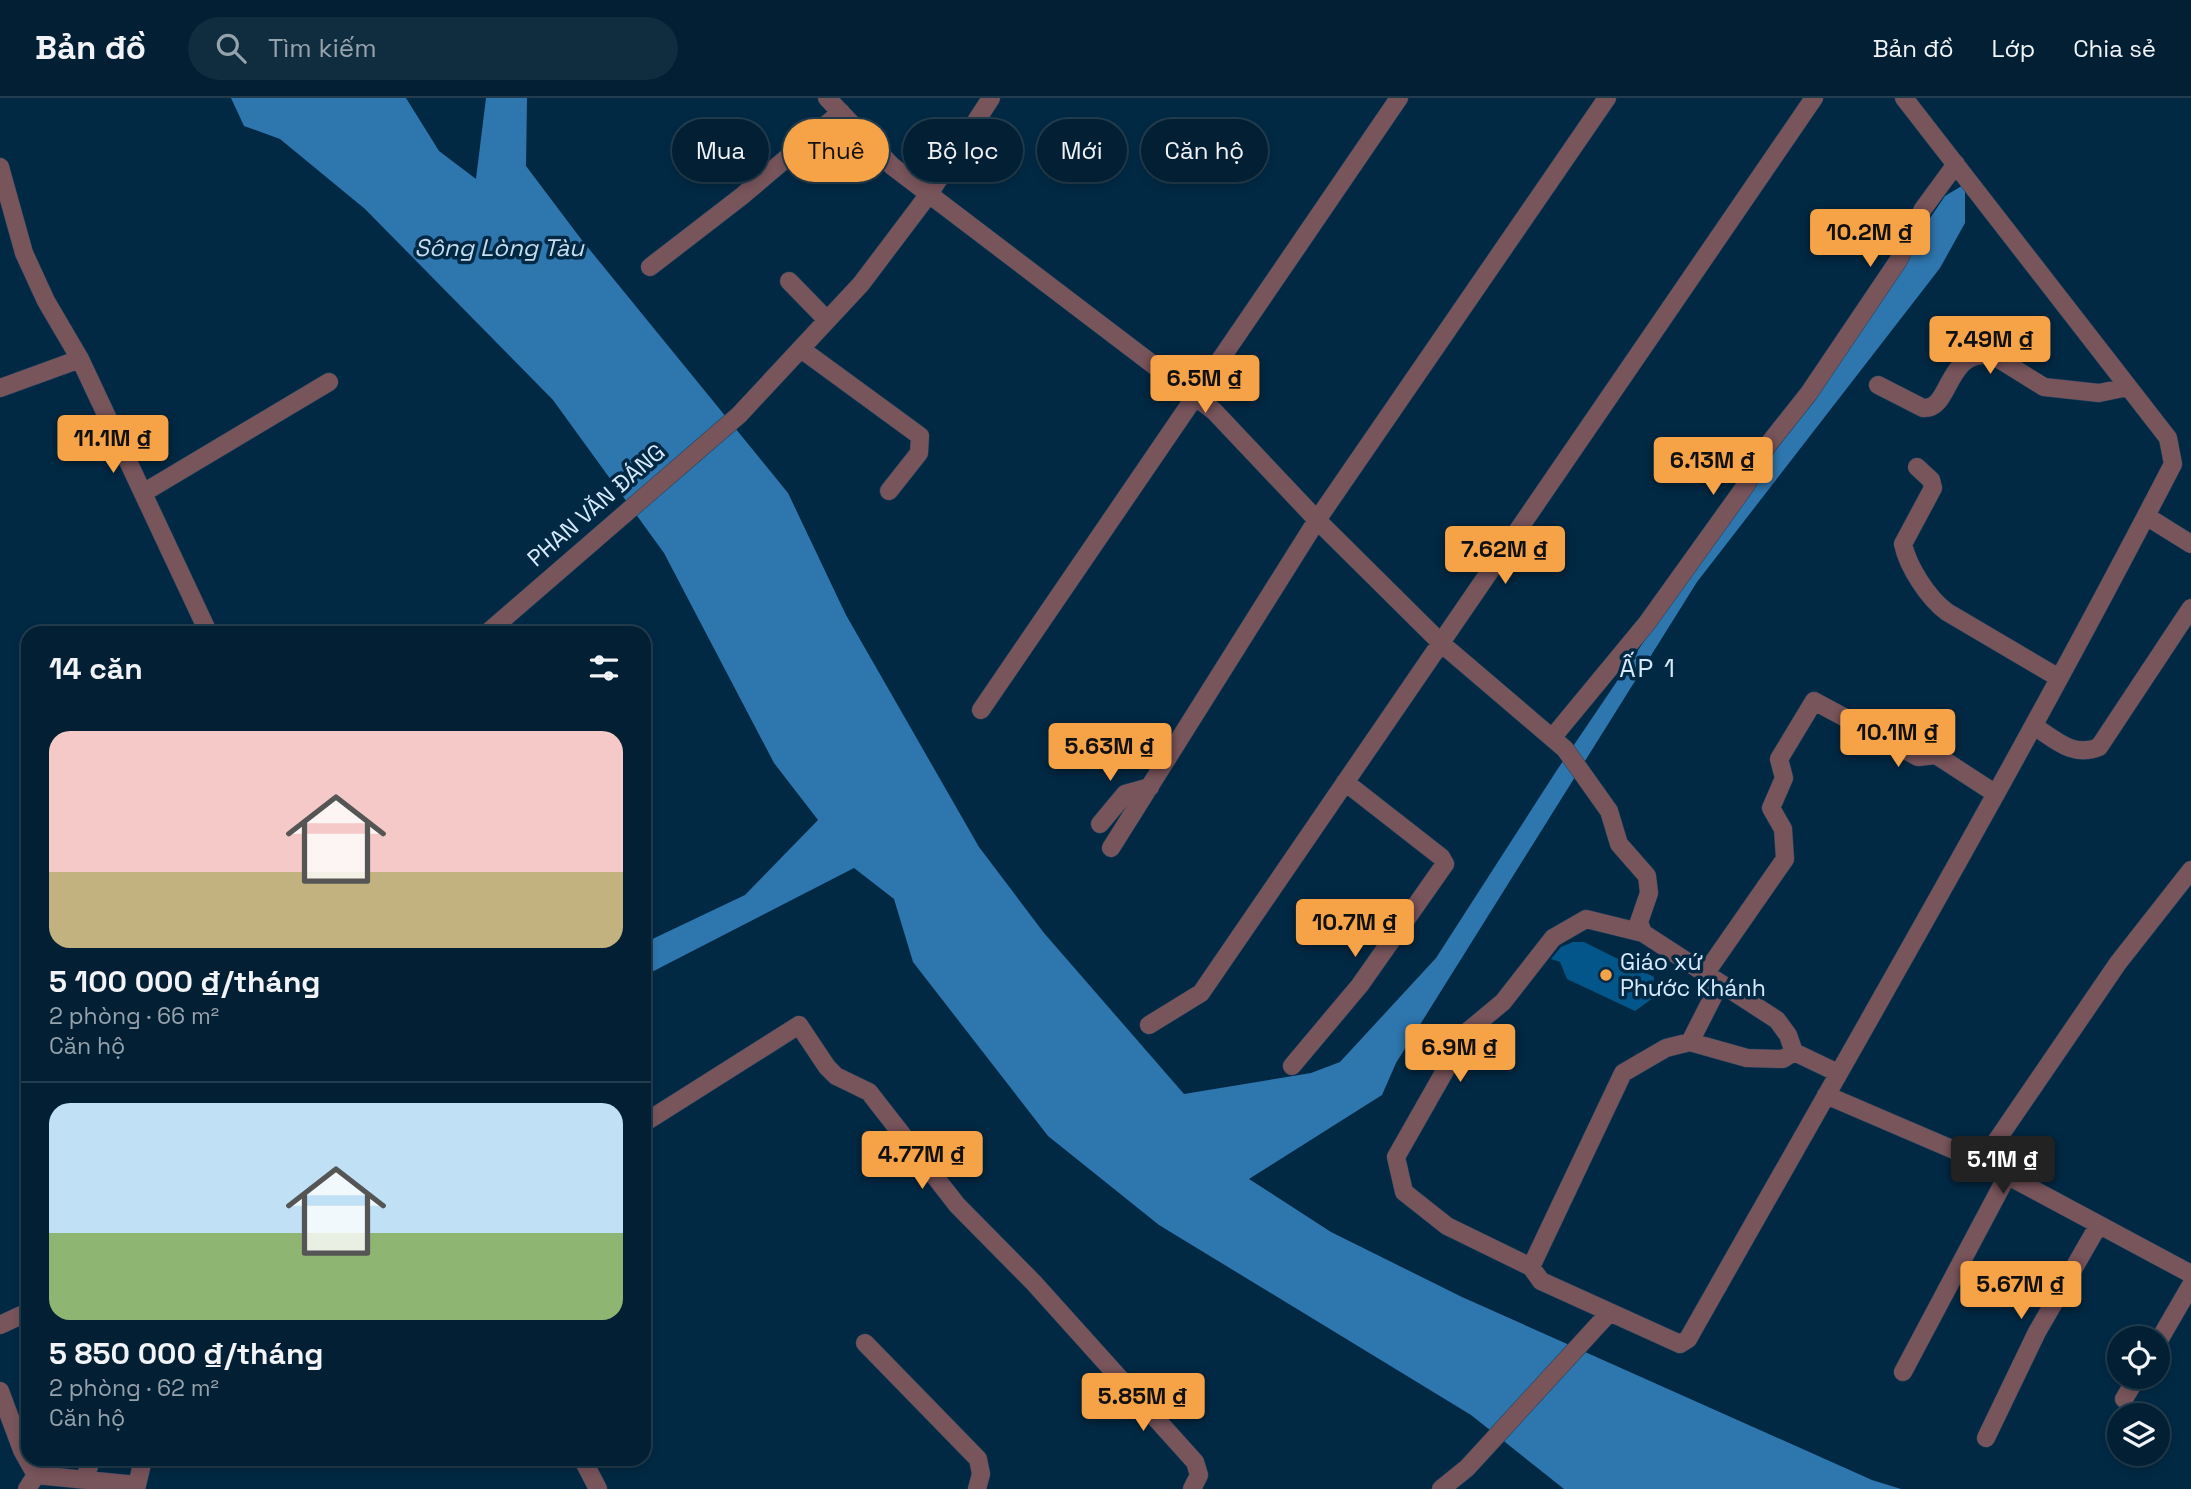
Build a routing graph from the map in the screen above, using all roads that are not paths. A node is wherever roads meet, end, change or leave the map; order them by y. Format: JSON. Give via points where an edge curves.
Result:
{"nodes":[{"id":1,"x":827,"y":98,"type":"edge"},
{"id":2,"x":991,"y":98,"type":"edge"},
{"id":3,"x":1399,"y":98,"type":"edge"},
{"id":4,"x":1606,"y":98,"type":"edge"},
{"id":5,"x":1814,"y":98,"type":"edge"},
{"id":6,"x":1904,"y":98,"type":"edge"},
{"id":7,"x":841,"y":112,"type":"junction"},
{"id":8,"x":1956,"y":164,"type":"junction"},
{"id":9,"x":0,"y":167,"type":"edge"},
{"id":10,"x":923,"y":190,"type":"junction"},
{"id":11,"x":650,"y":267,"type":"dead end"},
{"id":12,"x":793,"y":285,"type":"dead end"},
{"id":13,"x":820,"y":312,"type":"junction"},
{"id":14,"x":801,"y":349,"type":"junction"},
{"id":15,"x":80,"y":359,"type":"junction"},
{"id":16,"x":329,"y":382,"type":"dead end"},
{"id":17,"x":1878,"y":385,"type":"dead end"},
{"id":18,"x":2128,"y":387,"type":"junction"},
{"id":19,"x":0,"y":388,"type":"edge"},
{"id":20,"x":1195,"y":396,"type":"junction"},
{"id":21,"x":1917,"y":467,"type":"dead end"},
{"id":22,"x":889,"y":491,"type":"dead end"},
{"id":23,"x":143,"y":493,"type":"junction"},
{"id":24,"x":2146,"y":516,"type":"junction"},
{"id":25,"x":1317,"y":520,"type":"junction"},
{"id":26,"x":2191,"y":544,"type":"edge"},
{"id":27,"x":2191,"y":608,"type":"edge"},
{"id":28,"x":205,"y":626,"type":"edge"},
{"id":29,"x":495,"y":626,"type":"edge"},
{"id":30,"x":1442,"y":644,"type":"junction"},
{"id":31,"x":2059,"y":678,"type":"junction"},
{"id":32,"x":981,"y":710,"type":"dead end"},
{"id":33,"x":2034,"y":726,"type":"junction"},
{"id":34,"x":1558,"y":743,"type":"junction"},
{"id":35,"x":1345,"y":782,"type":"junction"},
{"id":36,"x":1150,"y":787,"type":"junction"},
{"id":37,"x":1996,"y":794,"type":"junction"},
{"id":38,"x":1100,"y":824,"type":"dead end"},
{"id":39,"x":1111,"y":848,"type":"dead end"},
{"id":40,"x":2191,"y":870,"type":"edge"},
{"id":41,"x":1643,"y":933,"type":"junction"},
{"id":42,"x":1713,"y":978,"type":"junction"},
{"id":43,"x":1149,"y":1025,"type":"dead end"},
{"id":44,"x":1689,"y":1042,"type":"junction"},
{"id":45,"x":1794,"y":1052,"type":"junction"},
{"id":46,"x":1292,"y":1066,"type":"dead end"},
{"id":47,"x":1838,"y":1073,"type":"junction"},
{"id":48,"x":1826,"y":1095,"type":"junction"},
{"id":49,"x":651,"y":1119,"type":"edge"},
{"id":50,"x":1982,"y":1162,"type":"junction"},
{"id":51,"x":2007,"y":1176,"type":"junction"},
{"id":52,"x":2098,"y":1226,"type":"junction"},
{"id":53,"x":1531,"y":1267,"type":"junction"},
{"id":54,"x":2191,"y":1274,"type":"edge"},
{"id":55,"x":2191,"y":1285,"type":"edge"},
{"id":56,"x":1609,"y":1313,"type":"junction"},
{"id":57,"x":21,"y":1315,"type":"edge"},
{"id":58,"x":0,"y":1325,"type":"edge"},
{"id":59,"x":2167,"y":1326,"type":"edge"},
{"id":60,"x":865,"y":1343,"type":"dead end"},
{"id":61,"x":1903,"y":1372,"type":"dead end"},
{"id":62,"x":2130,"y":1389,"type":"edge"},
{"id":63,"x":0,"y":1391,"type":"edge"},
{"id":64,"x":2124,"y":1399,"type":"dead end"},
{"id":65,"x":1986,"y":1438,"type":"dead end"},
{"id":66,"x":21,"y":1447,"type":"edge"},
{"id":67,"x":90,"y":1466,"type":"edge"},
{"id":68,"x":140,"y":1466,"type":"edge"},
{"id":69,"x":586,"y":1466,"type":"edge"},
{"id":70,"x":32,"y":1482,"type":"edge"},
{"id":71,"x":89,"y":1482,"type":"junction"},
{"id":72,"x":132,"y":1486,"type":"edge"},
{"id":73,"x":598,"y":1489,"type":"edge"},
{"id":74,"x":976,"y":1489,"type":"edge"},
{"id":75,"x":1192,"y":1489,"type":"edge"},
{"id":76,"x":1441,"y":1489,"type":"edge"}],
"edges":[{"from":1,"to":7,"type":"street"},
{"from":2,"to":10,"type":"street","name":"PHAN VĂN ĐÁNG"},
{"from":3,"to":20,"type":"street"},
{"from":4,"to":25,"type":"street"},
{"from":5,"to":30,"type":"street"},
{"from":6,"to":8,"type":"street"},
{"from":7,"to":10,"type":"street","via":[[892,166]]},
{"from":7,"to":11,"type":"street"},
{"from":8,"to":18,"type":"street"},
{"from":8,"to":34,"type":"street","via":[[1923,209],[1898,261],[1767,446],[1746,485]]},
{"from":9,"to":15,"type":"street","via":[[24,253]]},
{"from":10,"to":13,"type":"street","name":"PHAN VĂN ĐÁNG","via":[[861,284]]},
{"from":10,"to":20,"type":"street"},
{"from":12,"to":13,"type":"street"},
{"from":13,"to":14,"type":"street","name":"PHAN VĂN ĐÁNG"},
{"from":14,"to":22,"type":"street","via":[[920,436],[919,453]]},
{"from":14,"to":29,"type":"street","name":"PHAN VĂN ĐÁNG","via":[[739,415]]},
{"from":15,"to":19,"type":"street"},
{"from":15,"to":23,"type":"street"},
{"from":16,"to":23,"type":"street"},
{"from":17,"to":18,"type":"street","via":[[1931,409],[1968,358],[1985,354],[2044,387],[2099,393]]},
{"from":18,"to":24,"type":"street","via":[[2171,447],[2173,464]]},
{"from":20,"to":25,"type":"street","via":[[1234,430]]},
{"from":20,"to":32,"type":"street"},
{"from":21,"to":31,"type":"street","via":[[1933,488],[1903,544],[1924,586],[1947,612]]},
{"from":23,"to":28,"type":"street"},
{"from":24,"to":26,"type":"street"},
{"from":24,"to":31,"type":"street"},
{"from":25,"to":30,"type":"street"},
{"from":25,"to":36,"type":"street"},
{"from":27,"to":33,"type":"street","via":[[2099,747],[2072,751]]},
{"from":30,"to":34,"type":"street"},
{"from":30,"to":35,"type":"street"},
{"from":31,"to":33,"type":"street"},
{"from":33,"to":37,"type":"street"},
{"from":34,"to":41,"type":"street","via":[[1613,817],[1619,845],[1647,876],[1649,893],[1639,922]]},
{"from":35,"to":43,"type":"street","via":[[1202,993]]},
{"from":35,"to":46,"type":"street","via":[[1445,864],[1360,985]]},
{"from":36,"to":38,"type":"street","via":[[1125,794]]},
{"from":36,"to":39,"type":"street"},
{"from":37,"to":42,"type":"street","via":[[1936,755],[1919,757],[1814,701],[1779,759],[1784,778],[1771,808],[1783,829],[1785,859]]},
{"from":37,"to":47,"type":"street"},
{"from":40,"to":50,"type":"street","via":[[2118,963]]},
{"from":41,"to":42,"type":"street"},
{"from":41,"to":53,"type":"street","via":[[1586,919],[1553,938],[1503,1002],[1467,1032],[1396,1157],[1404,1192],[1447,1226]]},
{"from":42,"to":44,"type":"street"},
{"from":42,"to":45,"type":"street","via":[[1777,1020]]},
{"from":44,"to":45,"type":"street","via":[[1747,1058],[1783,1059]]},
{"from":44,"to":53,"type":"street","via":[[1666,1048],[1623,1073]]},
{"from":45,"to":47,"type":"street"},
{"from":47,"to":48,"type":"street"},
{"from":48,"to":50,"type":"street"},
{"from":48,"to":56,"type":"street","via":[[1688,1339],[1680,1345]]},
{"from":49,"to":75,"type":"street","via":[[799,1025],[827,1067],[869,1092],[957,1205],[1195,1462],[1199,1475]]},
{"from":50,"to":51,"type":"street"},
{"from":51,"to":52,"type":"street"},
{"from":51,"to":61,"type":"street"},
{"from":52,"to":54,"type":"street"},
{"from":52,"to":65,"type":"street","via":[[2037,1332]]},
{"from":53,"to":56,"type":"street","via":[[1541,1281]]},
{"from":55,"to":59,"type":"street"},
{"from":56,"to":76,"type":"street","via":[[1467,1468]]},
{"from":57,"to":58,"type":"street"},
{"from":60,"to":74,"type":"street","via":[[978,1459],[981,1474]]},
{"from":62,"to":64,"type":"street"},
{"from":63,"to":66,"type":"street"},
{"from":67,"to":71,"type":"street"},
{"from":68,"to":72,"type":"street"},
{"from":69,"to":73,"type":"street"},
{"from":70,"to":71,"type":"street"},
{"from":71,"to":72,"type":"street"}]}
